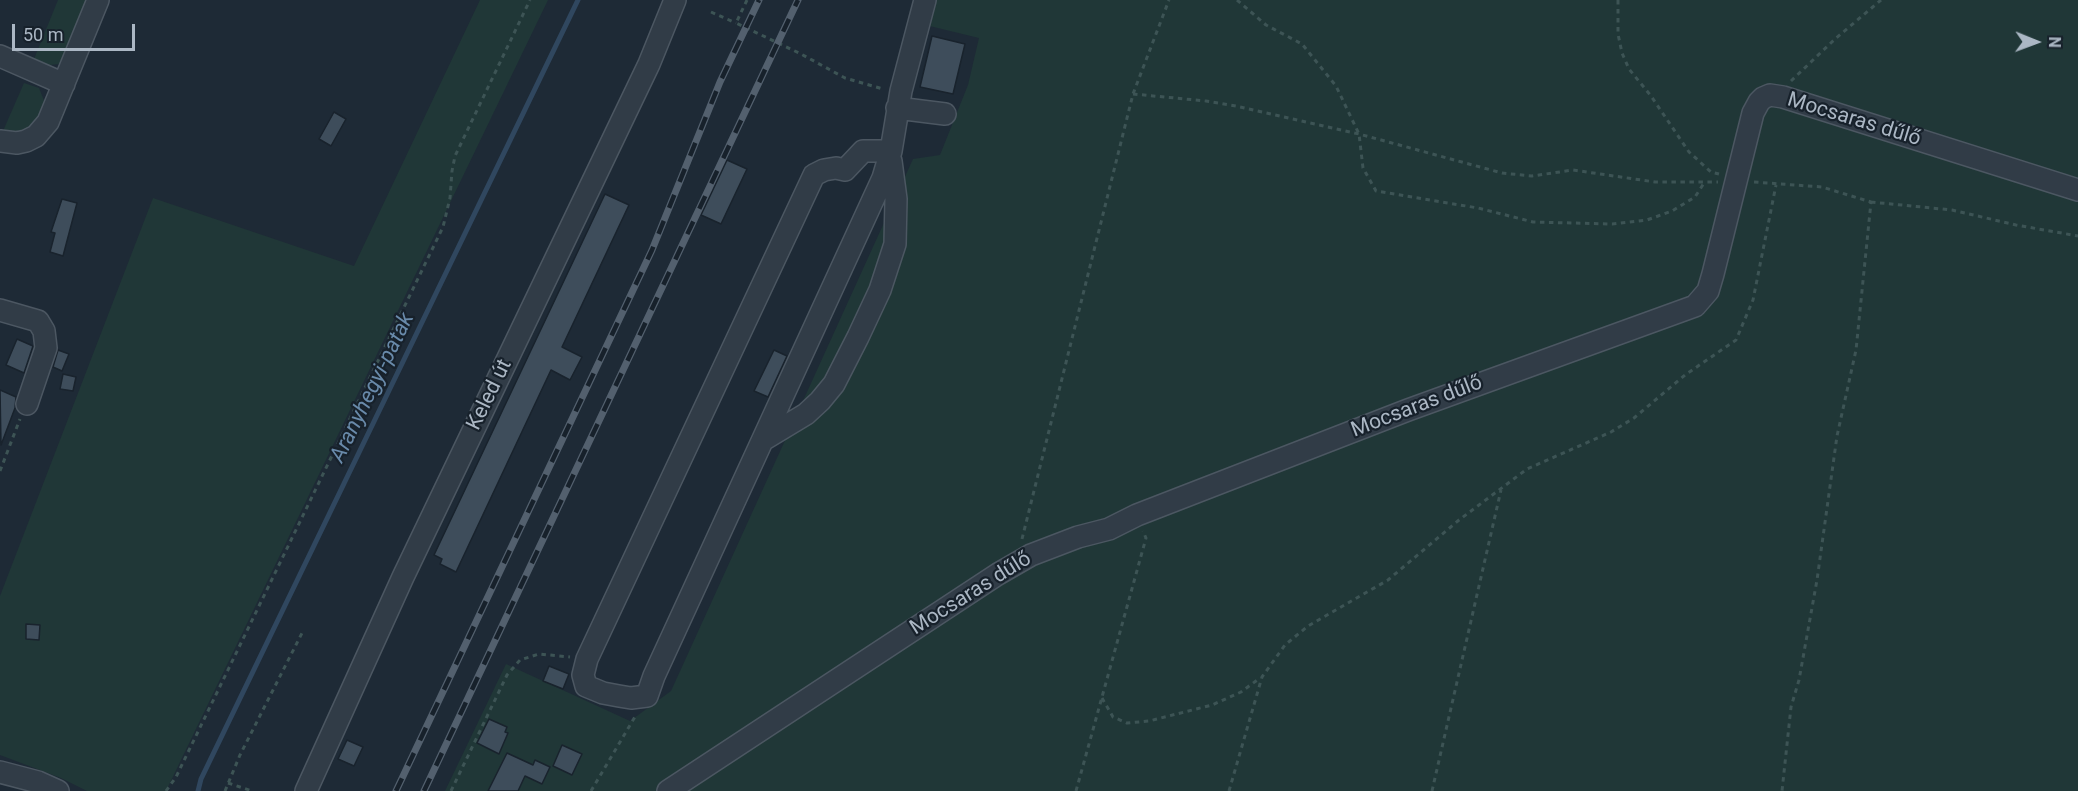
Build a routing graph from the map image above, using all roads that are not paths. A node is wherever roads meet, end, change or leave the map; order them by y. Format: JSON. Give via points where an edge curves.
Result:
{"nodes":[{"id":1,"x":98,"y":0,"type":"edge"},
{"id":2,"x":675,"y":0,"type":"edge"},
{"id":3,"x":925,"y":0,"type":"edge"},
{"id":4,"x":0,"y":56,"type":"edge"},
{"id":5,"x":64,"y":84,"type":"junction"},
{"id":6,"x":899,"y":99,"type":"junction"},
{"id":7,"x":945,"y":114,"type":"dead end"},
{"id":8,"x":3,"y":142,"type":"edge"},
{"id":9,"x":891,"y":151,"type":"junction"},
{"id":10,"x":2078,"y":190,"type":"edge"},
{"id":11,"x":0,"y":310,"type":"edge"},
{"id":12,"x":27,"y":404,"type":"road end"},
{"id":13,"x":763,"y":440,"type":"junction"},
{"id":14,"x":0,"y":772,"type":"edge"},
{"id":15,"x":58,"y":791,"type":"edge"},
{"id":16,"x":306,"y":791,"type":"edge"},
{"id":17,"x":668,"y":791,"type":"edge"}],
"edges":[{"from":1,"to":5,"type":"street"},
{"from":2,"to":16,"type":"street","name":"Keled út","via":[[649,64],[403,577]]},
{"from":3,"to":6,"type":"street"},
{"from":4,"to":5,"type":"street"},
{"from":5,"to":8,"type":"street","via":[[48,122],[36,136],[17,143]]},
{"from":6,"to":7,"type":"street"},
{"from":6,"to":9,"type":"street"},
{"from":9,"to":13,"type":"street","via":[[878,189]]},
{"from":9,"to":13,"type":"street","via":[[896,199],[894,244],[870,311],[834,384],[806,414]]},
{"from":9,"to":13,"type":"street","via":[[863,151],[845,170],[836,168],[813,175],[586,659],[586,686],[631,698],[647,696]]},
{"from":10,"to":17,"type":"street","name":"Mocsaras dűlő","via":[[1770,95],[1758,102],[1753,113],[1708,291],[1695,306],[1408,410],[1109,529],[1031,555]]},
{"from":11,"to":12,"type":"street","via":[[39,321],[44,331],[46,348]]},
{"from":14,"to":15,"type":"street"}]}
